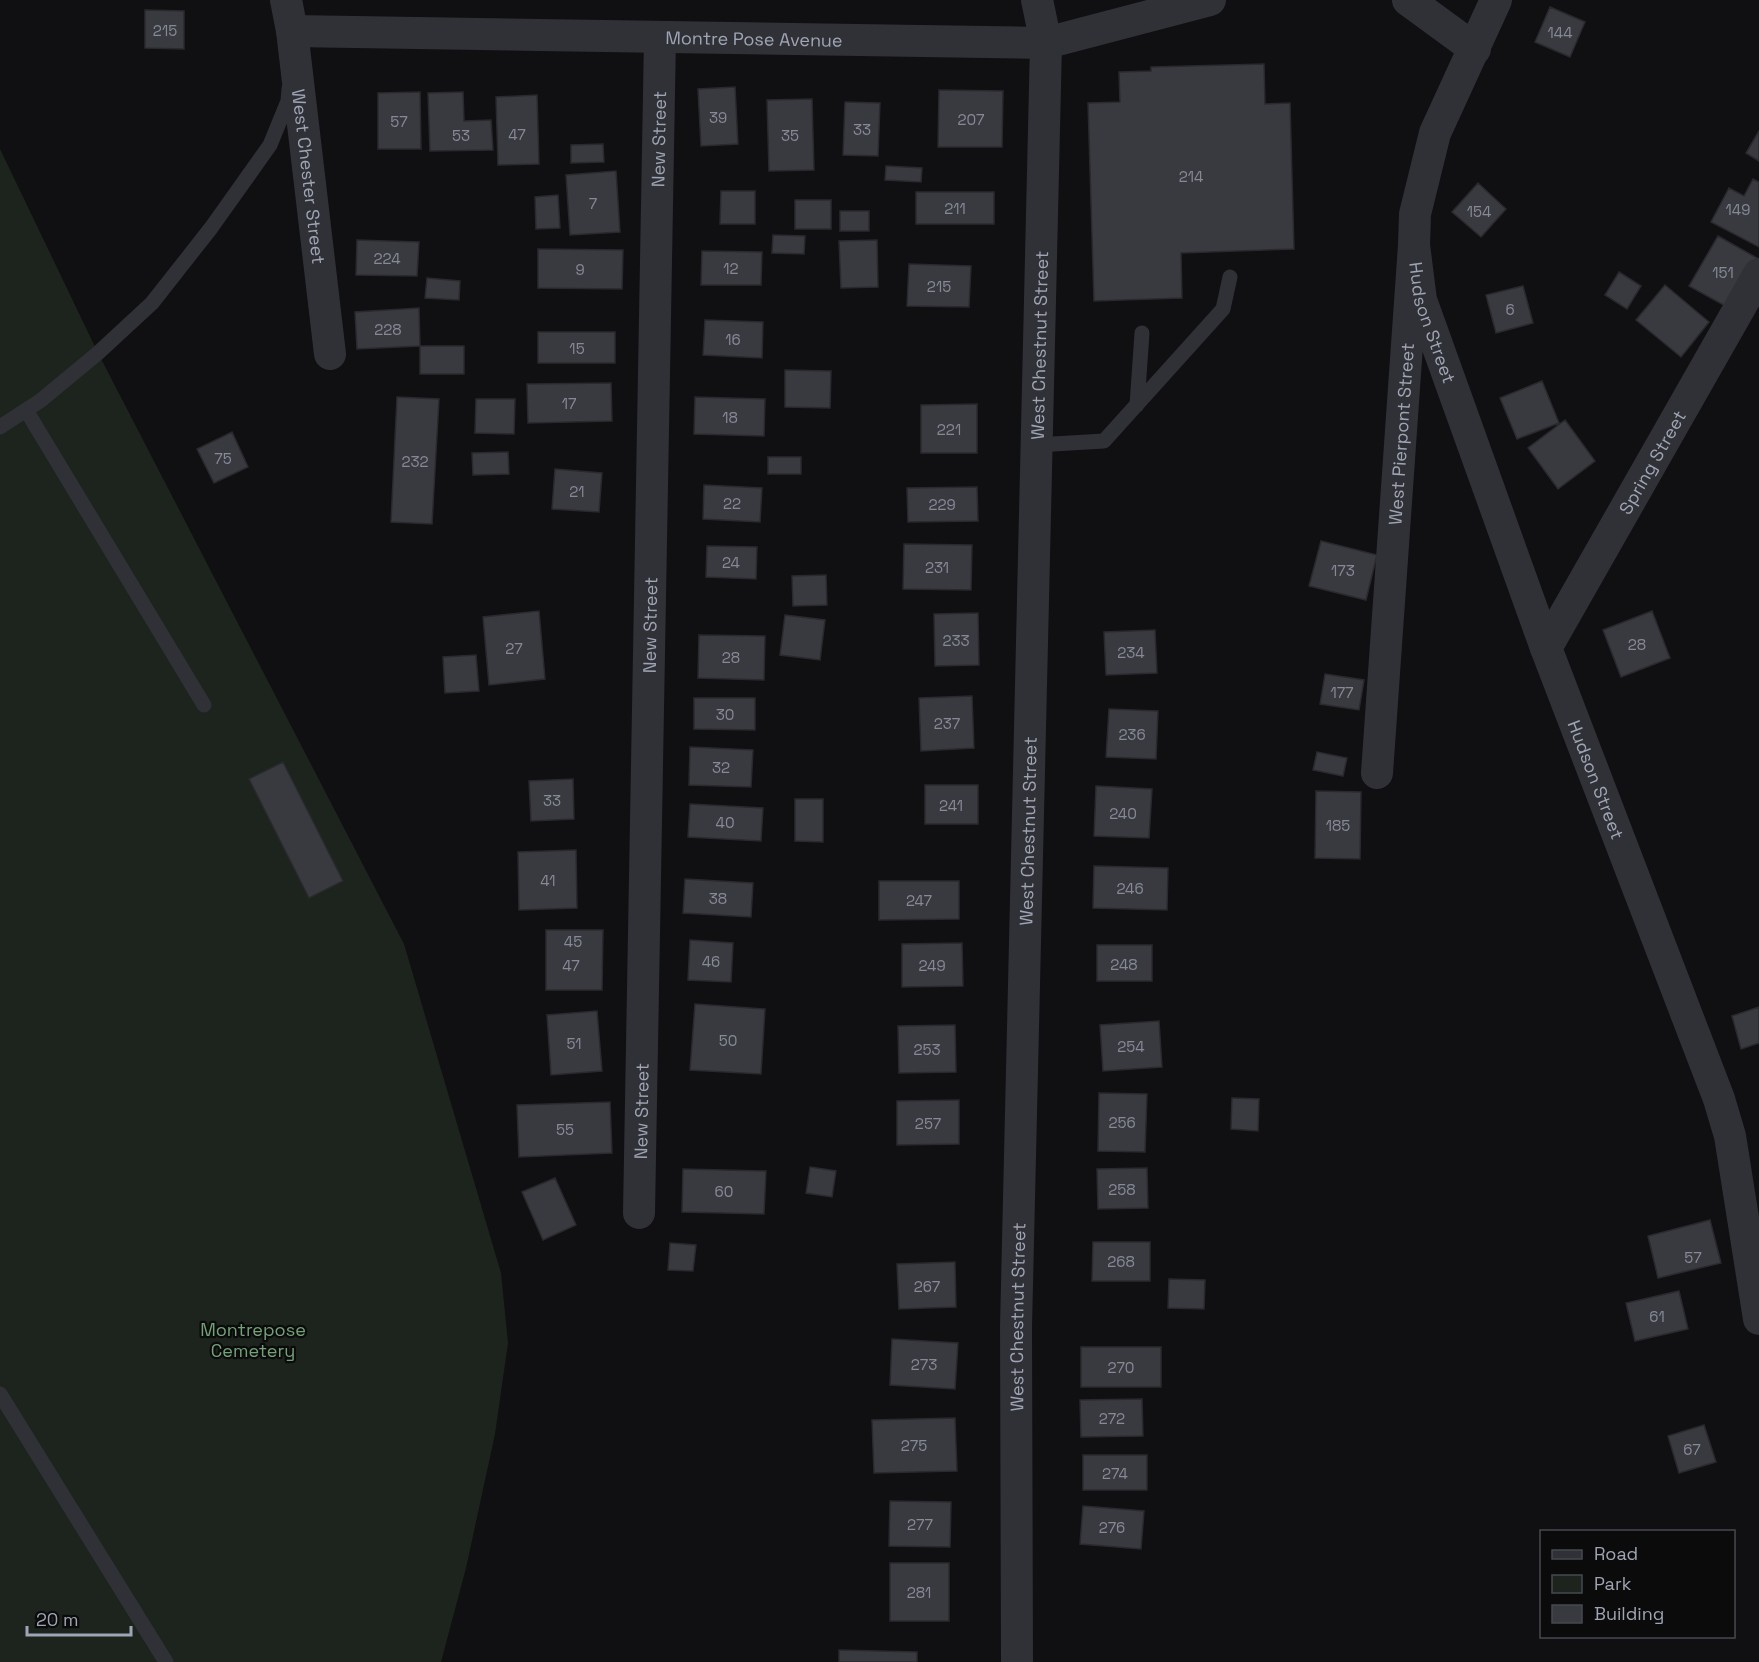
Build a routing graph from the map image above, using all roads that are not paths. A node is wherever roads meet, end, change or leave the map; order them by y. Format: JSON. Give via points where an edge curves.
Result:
{"nodes":[{"id":1,"x":286,"y":0,"type":"edge"},
{"id":2,"x":1037,"y":0,"type":"edge"},
{"id":3,"x":1210,"y":0,"type":"edge"},
{"id":4,"x":1408,"y":0,"type":"edge"},
{"id":5,"x":1496,"y":0,"type":"edge"},
{"id":6,"x":292,"y":31,"type":"junction"},
{"id":7,"x":660,"y":37,"type":"junction"},
{"id":8,"x":1046,"y":43,"type":"junction"},
{"id":9,"x":1475,"y":49,"type":"junction"},
{"id":10,"x":1414,"y":245,"type":"junction"},
{"id":11,"x":1759,"y":274,"type":"edge"},
{"id":12,"x":1230,"y":277,"type":"dead end"},
{"id":13,"x":1142,"y":333,"type":"dead end"},
{"id":14,"x":330,"y":354,"type":"dead end"},
{"id":15,"x":1137,"y":405,"type":"junction"},
{"id":16,"x":26,"y":410,"type":"junction"},
{"id":17,"x":0,"y":426,"type":"edge"},
{"id":18,"x":1036,"y":445,"type":"junction"},
{"id":19,"x":1546,"y":648,"type":"junction"},
{"id":20,"x":204,"y":705,"type":"dead end"},
{"id":21,"x":1377,"y":773,"type":"dead end"},
{"id":22,"x":639,"y":1213,"type":"dead end"},
{"id":23,"x":1759,"y":1319,"type":"edge"},
{"id":24,"x":0,"y":1394,"type":"edge"},
{"id":25,"x":166,"y":1662,"type":"edge"},
{"id":26,"x":1017,"y":1662,"type":"edge"}],
"edges":[{"from":1,"to":6,"type":"street","name":"West Chester Street"},
{"from":2,"to":8,"type":"street","name":"West Chestnut Street"},
{"from":3,"to":8,"type":"street","name":"Montre Pose Avenue"},
{"from":4,"to":9,"type":"street"},
{"from":5,"to":9,"type":"street","name":"West Pierpont Street"},
{"from":6,"to":7,"type":"street","name":"Montre Pose Avenue"},
{"from":6,"to":14,"type":"street","name":"West Chester Street"},
{"from":6,"to":16,"type":"lane","via":[[288,101],[270,145],[152,303],[88,362]]},
{"from":7,"to":8,"type":"street","name":"Montre Pose Avenue"},
{"from":7,"to":22,"type":"street","name":"New Street"},
{"from":8,"to":18,"type":"street","name":"West Chestnut Street"},
{"from":9,"to":10,"type":"street","name":"West Pierpont Street","via":[[1435,133],[1415,214]]},
{"from":10,"to":19,"type":"street","name":"Hudson Street","via":[[1421,300]]},
{"from":10,"to":21,"type":"street","name":"West Pierpont Street"},
{"from":11,"to":19,"type":"street","name":"Spring Street"},
{"from":12,"to":15,"type":"lane","via":[[1223,309]]},
{"from":13,"to":15,"type":"lane"},
{"from":15,"to":18,"type":"lane","via":[[1104,441]]},
{"from":16,"to":17,"type":"lane"},
{"from":16,"to":20,"type":"lane"},
{"from":18,"to":26,"type":"street","name":"West Chestnut Street","via":[[1016,1327]]},
{"from":19,"to":23,"type":"street","name":"Hudson Street","via":[[1719,1098],[1730,1136]]},
{"from":24,"to":25,"type":"lane"}]}
